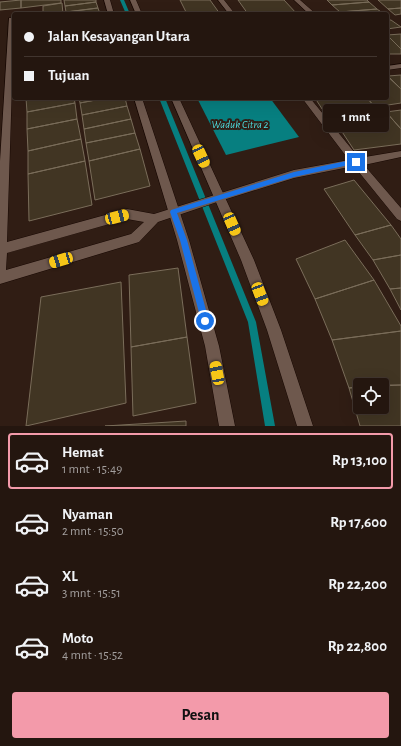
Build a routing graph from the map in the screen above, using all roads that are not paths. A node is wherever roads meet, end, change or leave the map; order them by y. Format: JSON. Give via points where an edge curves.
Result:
{"nodes":[{"id":1,"x":106,"y":0,"type":"edge"},
{"id":2,"x":133,"y":0,"type":"edge"},
{"id":3,"x":220,"y":0,"type":"edge"},
{"id":4,"x":297,"y":0,"type":"edge"},
{"id":5,"x":110,"y":12,"type":"edge"},
{"id":6,"x":138,"y":12,"type":"edge"},
{"id":7,"x":230,"y":12,"type":"edge"},
{"id":8,"x":311,"y":12,"type":"edge"},
{"id":9,"x":11,"y":19,"type":"dead end"},
{"id":10,"x":401,"y":66,"type":"edge"},
{"id":11,"x":389,"y":68,"type":"edge"},
{"id":12,"x":139,"y":100,"type":"edge"},
{"id":13,"x":176,"y":100,"type":"edge"},
{"id":14,"x":308,"y":100,"type":"edge"},
{"id":15,"x":401,"y":154,"type":"edge"},
{"id":16,"x":356,"y":162,"type":"junction"},
{"id":17,"x":215,"y":198,"type":"junction"},
{"id":18,"x":178,"y":210,"type":"junction"},
{"id":19,"x":401,"y":216,"type":"edge"},
{"id":20,"x":154,"y":219,"type":"junction"},
{"id":21,"x":1,"y":248,"type":"edge"},
{"id":22,"x":0,"y":272,"type":"edge"},
{"id":23,"x":0,"y":278,"type":"edge"},
{"id":24,"x":227,"y":426,"type":"edge"},
{"id":25,"x":305,"y":426,"type":"edge"}],
"edges":[{"from":1,"to":5,"type":"street"},
{"from":2,"to":6,"type":"street"},
{"from":3,"to":7,"type":"street"},
{"from":4,"to":8,"type":"street"},
{"from":9,"to":21,"type":"street"},
{"from":10,"to":11,"type":"street"},
{"from":12,"to":18,"type":"street"},
{"from":13,"to":17,"type":"street"},
{"from":14,"to":16,"type":"street"},
{"from":15,"to":16,"type":"street"},
{"from":16,"to":17,"type":"street","via":[[294,174]]},
{"from":16,"to":19,"type":"street"},
{"from":17,"to":18,"type":"street"},
{"from":17,"to":25,"type":"street","via":[[238,238],[280,346]]},
{"from":18,"to":20,"type":"street"},
{"from":18,"to":24,"type":"street","via":[[183,240],[212,346]]},
{"from":20,"to":21,"type":"street","via":[[127,214]]},
{"from":20,"to":23,"type":"street","via":[[135,238]]},
{"from":21,"to":22,"type":"street"}]}
